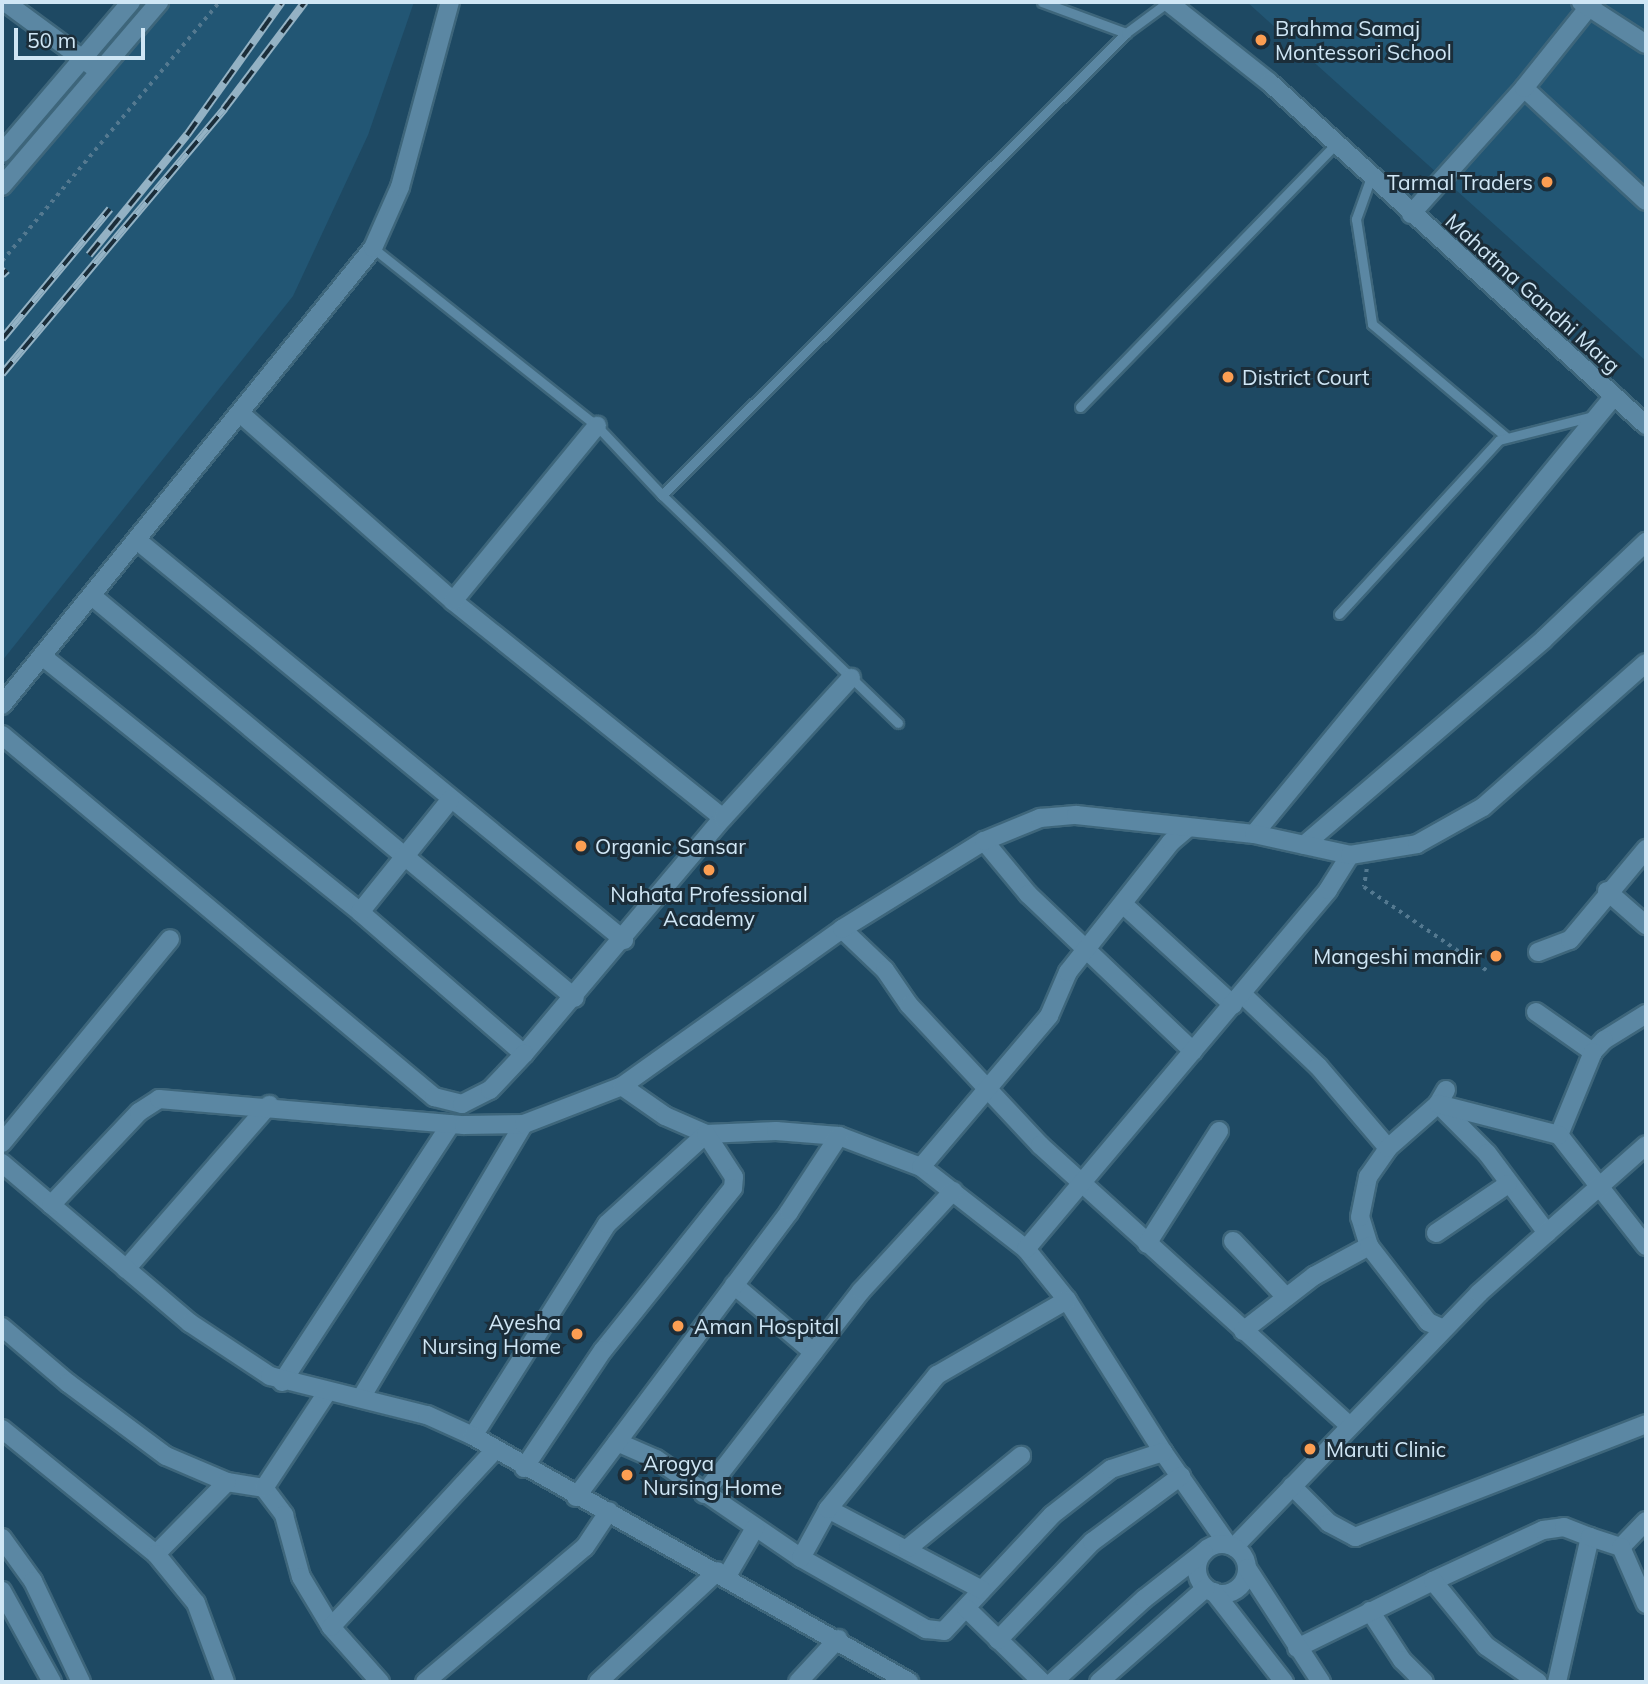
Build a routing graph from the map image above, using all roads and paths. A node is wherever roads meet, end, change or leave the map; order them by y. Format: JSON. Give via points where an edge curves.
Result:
{"nodes":[{"id":1,"x":5,"y":2,"type":"edge"},
{"id":2,"x":131,"y":2,"type":"edge"},
{"id":3,"x":159,"y":2,"type":"edge"},
{"id":4,"x":219,"y":2,"type":"edge"},
{"id":5,"x":463,"y":2,"type":"edge"},
{"id":6,"x":1042,"y":2,"type":"edge"},
{"id":7,"x":1168,"y":2,"type":"edge"},
{"id":8,"x":1587,"y":4,"type":"edge"},
{"id":9,"x":447,"y":8,"type":"edge"},
{"id":10,"x":1126,"y":33,"type":"junction"},
{"id":11,"x":1646,"y":44,"type":"edge"},
{"id":12,"x":85,"y":57,"type":"junction"},
{"id":13,"x":99,"y":71,"type":"junction"},
{"id":14,"x":1524,"y":88,"type":"junction"},
{"id":15,"x":1336,"y":144,"type":"junction"},
{"id":16,"x":2,"y":153,"type":"edge"},
{"id":17,"x":1371,"y":177,"type":"junction"},
{"id":18,"x":2,"y":186,"type":"edge"},
{"id":19,"x":1646,"y":201,"type":"edge"},
{"id":20,"x":1411,"y":214,"type":"junction"},
{"id":21,"x":373,"y":248,"type":"junction"},
{"id":22,"x":2,"y":261,"type":"edge"},
{"id":23,"x":1614,"y":396,"type":"junction"},
{"id":24,"x":1080,"y":407,"type":"dead end"},
{"id":25,"x":241,"y":414,"type":"junction"},
{"id":26,"x":1597,"y":416,"type":"junction"},
{"id":27,"x":1646,"y":425,"type":"edge"},
{"id":28,"x":597,"y":426,"type":"junction"},
{"id":29,"x":1505,"y":436,"type":"junction"},
{"id":30,"x":662,"y":495,"type":"junction"},
{"id":31,"x":138,"y":541,"type":"junction"},
{"id":32,"x":1646,"y":542,"type":"edge"},
{"id":33,"x":92,"y":596,"type":"junction"},
{"id":34,"x":453,"y":601,"type":"junction"},
{"id":35,"x":1339,"y":614,"type":"dead end"},
{"id":36,"x":42,"y":656,"type":"junction"},
{"id":37,"x":1646,"y":663,"type":"edge"},
{"id":38,"x":851,"y":678,"type":"junction"},
{"id":39,"x":2,"y":705,"type":"edge"},
{"id":40,"x":898,"y":723,"type":"dead end"},
{"id":41,"x":2,"y":735,"type":"edge"},
{"id":42,"x":450,"y":800,"type":"junction"},
{"id":43,"x":723,"y":818,"type":"junction"},
{"id":44,"x":1189,"y":827,"type":"junction"},
{"id":45,"x":1254,"y":834,"type":"junction"},
{"id":46,"x":984,"y":841,"type":"junction"},
{"id":47,"x":1304,"y":845,"type":"junction"},
{"id":48,"x":1646,"y":849,"type":"edge"},
{"id":49,"x":1370,"y":852,"type":"junction"},
{"id":50,"x":406,"y":855,"type":"junction"},
{"id":51,"x":1350,"y":855,"type":"junction"},
{"id":52,"x":1607,"y":891,"type":"junction"},
{"id":53,"x":1124,"y":905,"type":"junction"},
{"id":54,"x":360,"y":912,"type":"junction"},
{"id":55,"x":1646,"y":925,"type":"edge"},
{"id":56,"x":842,"y":929,"type":"junction"},
{"id":57,"x":170,"y":939,"type":"dead end"},
{"id":58,"x":624,"y":940,"type":"junction"},
{"id":59,"x":1086,"y":948,"type":"junction"},
{"id":60,"x":1538,"y":951,"type":"dead end"},
{"id":61,"x":1486,"y":970,"type":"dead end"},
{"id":62,"x":575,"y":998,"type":"junction"},
{"id":63,"x":1237,"y":1000,"type":"junction"},
{"id":64,"x":1536,"y":1012,"type":"dead end"},
{"id":65,"x":1646,"y":1014,"type":"edge"},
{"id":66,"x":1193,"y":1051,"type":"junction"},
{"id":67,"x":1594,"y":1052,"type":"junction"},
{"id":68,"x":524,"y":1054,"type":"junction"},
{"id":69,"x":622,"y":1086,"type":"junction"},
{"id":70,"x":984,"y":1090,"type":"junction"},
{"id":71,"x":1442,"y":1097,"type":"junction"},
{"id":72,"x":269,"y":1105,"type":"junction"},
{"id":73,"x":451,"y":1124,"type":"junction"},
{"id":74,"x":524,"y":1124,"type":"junction"},
{"id":75,"x":1219,"y":1131,"type":"dead end"},
{"id":76,"x":706,"y":1134,"type":"junction"},
{"id":77,"x":1559,"y":1135,"type":"junction"},
{"id":78,"x":839,"y":1136,"type":"junction"},
{"id":79,"x":2,"y":1143,"type":"edge"},
{"id":80,"x":1646,"y":1145,"type":"edge"},
{"id":81,"x":1388,"y":1148,"type":"junction"},
{"id":82,"x":2,"y":1163,"type":"edge"},
{"id":83,"x":921,"y":1167,"type":"junction"},
{"id":84,"x":1508,"y":1184,"type":"junction"},
{"id":85,"x":1083,"y":1185,"type":"junction"},
{"id":86,"x":1601,"y":1187,"type":"junction"},
{"id":87,"x":953,"y":1191,"type":"junction"},
{"id":88,"x":51,"y":1205,"type":"junction"},
{"id":89,"x":1436,"y":1233,"type":"dead end"},
{"id":90,"x":1547,"y":1233,"type":"junction"},
{"id":91,"x":1233,"y":1241,"type":"dead end"},
{"id":92,"x":1147,"y":1244,"type":"junction"},
{"id":93,"x":1368,"y":1246,"type":"junction"},
{"id":94,"x":1646,"y":1246,"type":"edge"},
{"id":95,"x":1026,"y":1249,"type":"junction"},
{"id":96,"x":126,"y":1269,"type":"junction"},
{"id":97,"x":734,"y":1285,"type":"junction"},
{"id":98,"x":1286,"y":1297,"type":"junction"},
{"id":99,"x":1067,"y":1300,"type":"junction"},
{"id":100,"x":2,"y":1327,"type":"edge"},
{"id":101,"x":1444,"y":1329,"type":"junction"},
{"id":102,"x":1243,"y":1331,"type":"junction"},
{"id":103,"x":813,"y":1352,"type":"junction"},
{"id":104,"x":282,"y":1382,"type":"junction"},
{"id":105,"x":326,"y":1394,"type":"junction"},
{"id":106,"x":361,"y":1398,"type":"junction"},
{"id":107,"x":1646,"y":1424,"type":"edge"},
{"id":108,"x":1349,"y":1426,"type":"junction"},
{"id":109,"x":2,"y":1429,"type":"edge"},
{"id":110,"x":473,"y":1436,"type":"junction"},
{"id":111,"x":617,"y":1442,"type":"junction"},
{"id":112,"x":495,"y":1450,"type":"junction"},
{"id":113,"x":1163,"y":1452,"type":"junction"},
{"id":114,"x":1021,"y":1456,"type":"dead end"},
{"id":115,"x":524,"y":1468,"type":"junction"},
{"id":116,"x":1181,"y":1476,"type":"junction"},
{"id":117,"x":227,"y":1482,"type":"junction"},
{"id":118,"x":1292,"y":1486,"type":"junction"},
{"id":119,"x":264,"y":1488,"type":"junction"},
{"id":120,"x":704,"y":1494,"type":"junction"},
{"id":121,"x":576,"y":1497,"type":"junction"},
{"id":122,"x":828,"y":1509,"type":"junction"},
{"id":123,"x":609,"y":1511,"type":"junction"},
{"id":124,"x":1646,"y":1521,"type":"edge"},
{"id":125,"x":755,"y":1528,"type":"junction"},
{"id":126,"x":1590,"y":1537,"type":"junction"},
{"id":127,"x":2,"y":1538,"type":"edge"},
{"id":128,"x":1231,"y":1546,"type":"junction"},
{"id":129,"x":1621,"y":1547,"type":"junction"},
{"id":130,"x":908,"y":1548,"type":"junction"},
{"id":131,"x":1204,"y":1552,"type":"junction"},
{"id":132,"x":156,"y":1554,"type":"junction"},
{"id":133,"x":801,"y":1558,"type":"junction"},
{"id":134,"x":1247,"y":1568,"type":"junction"},
{"id":135,"x":722,"y":1574,"type":"junction"},
{"id":136,"x":1433,"y":1581,"type":"junction"},
{"id":137,"x":982,"y":1590,"type":"junction"},
{"id":138,"x":1210,"y":1590,"type":"junction"},
{"id":139,"x":2,"y":1591,"type":"edge"},
{"id":140,"x":1646,"y":1604,"type":"edge"},
{"id":141,"x":966,"y":1608,"type":"junction"},
{"id":142,"x":1370,"y":1611,"type":"junction"},
{"id":143,"x":331,"y":1627,"type":"junction"},
{"id":144,"x":838,"y":1639,"type":"junction"},
{"id":145,"x":998,"y":1640,"type":"junction"},
{"id":146,"x":1297,"y":1648,"type":"junction"},
{"id":147,"x":52,"y":1682,"type":"edge"},
{"id":148,"x":81,"y":1682,"type":"edge"},
{"id":149,"x":225,"y":1682,"type":"edge"},
{"id":150,"x":380,"y":1682,"type":"edge"},
{"id":151,"x":425,"y":1682,"type":"edge"},
{"id":152,"x":598,"y":1682,"type":"edge"},
{"id":153,"x":798,"y":1682,"type":"edge"},
{"id":154,"x":909,"y":1682,"type":"edge"},
{"id":155,"x":1042,"y":1682,"type":"edge"},
{"id":156,"x":1053,"y":1682,"type":"edge"},
{"id":157,"x":1100,"y":1682,"type":"edge"},
{"id":158,"x":1284,"y":1682,"type":"edge"},
{"id":159,"x":1321,"y":1682,"type":"edge"},
{"id":160,"x":1424,"y":1682,"type":"edge"},
{"id":161,"x":1538,"y":1682,"type":"edge"},
{"id":162,"x":1557,"y":1682,"type":"edge"}],
"edges":[{"from":1,"to":12,"type":"street"},
{"from":2,"to":12,"type":"street"},
{"from":3,"to":13,"type":"street"},
{"from":4,"to":22,"type":"path"},
{"from":5,"to":9,"type":"street"},
{"from":6,"to":10,"type":"lane"},
{"from":7,"to":10,"type":"lane"},
{"from":7,"to":15,"type":"street","name":"Mahatma Gandhi Marg","via":[[1269,82]]},
{"from":8,"to":11,"type":"street"},
{"from":8,"to":14,"type":"street"},
{"from":9,"to":21,"type":"street","via":[[400,187]]},
{"from":10,"to":30,"type":"lane"},
{"from":12,"to":13,"type":"street"},
{"from":12,"to":16,"type":"street"},
{"from":13,"to":18,"type":"street"},
{"from":14,"to":19,"type":"street"},
{"from":14,"to":20,"type":"street"},
{"from":15,"to":17,"type":"street","name":"Mahatma Gandhi Marg"},
{"from":15,"to":24,"type":"lane"},
{"from":17,"to":20,"type":"street","name":"Mahatma Gandhi Marg"},
{"from":17,"to":29,"type":"lane","via":[[1356,219],[1372,324]]},
{"from":20,"to":23,"type":"street","name":"Mahatma Gandhi Marg"},
{"from":21,"to":25,"type":"street"},
{"from":21,"to":28,"type":"lane"},
{"from":23,"to":26,"type":"street"},
{"from":23,"to":27,"type":"street","name":"Mahatma Gandhi Marg"},
{"from":25,"to":31,"type":"street"},
{"from":25,"to":34,"type":"street"},
{"from":26,"to":29,"type":"lane"},
{"from":26,"to":45,"type":"street"},
{"from":28,"to":30,"type":"lane"},
{"from":28,"to":34,"type":"street"},
{"from":29,"to":35,"type":"lane"},
{"from":30,"to":38,"type":"lane"},
{"from":31,"to":33,"type":"street"},
{"from":31,"to":42,"type":"street"},
{"from":32,"to":47,"type":"street","via":[[1544,639]]},
{"from":33,"to":36,"type":"street"},
{"from":33,"to":50,"type":"street"},
{"from":34,"to":43,"type":"street"},
{"from":36,"to":39,"type":"street"},
{"from":36,"to":54,"type":"street"},
{"from":37,"to":49,"type":"street","via":[[1483,807],[1417,844]]},
{"from":38,"to":40,"type":"lane"},
{"from":38,"to":43,"type":"street"},
{"from":41,"to":68,"type":"street","via":[[433,1097],[462,1104],[490,1090]]},
{"from":42,"to":50,"type":"street"},
{"from":42,"to":58,"type":"street"},
{"from":43,"to":58,"type":"street"},
{"from":44,"to":45,"type":"street"},
{"from":44,"to":46,"type":"street","via":[[1076,814],[1040,818]]},
{"from":44,"to":53,"type":"street","via":[[1171,842]]},
{"from":45,"to":47,"type":"street"},
{"from":46,"to":56,"type":"street"},
{"from":46,"to":59,"type":"street","via":[[1028,894]]},
{"from":47,"to":51,"type":"street"},
{"from":48,"to":52,"type":"street"},
{"from":49,"to":51,"type":"street"},
{"from":49,"to":61,"type":"path","via":[[1364,887]]},
{"from":50,"to":54,"type":"street"},
{"from":50,"to":62,"type":"street"},
{"from":51,"to":63,"type":"street","via":[[1328,890]]},
{"from":52,"to":55,"type":"street"},
{"from":52,"to":60,"type":"street","via":[[1570,940]]},
{"from":53,"to":59,"type":"street"},
{"from":53,"to":63,"type":"street"},
{"from":54,"to":68,"type":"street"},
{"from":56,"to":69,"type":"street"},
{"from":56,"to":70,"type":"street","via":[[885,970],[909,1005]]},
{"from":57,"to":79,"type":"street"},
{"from":58,"to":62,"type":"street"},
{"from":59,"to":66,"type":"street"},
{"from":59,"to":70,"type":"street","via":[[1068,972],[1049,1016]]},
{"from":62,"to":68,"type":"street"},
{"from":63,"to":66,"type":"street"},
{"from":63,"to":81,"type":"street","via":[[1318,1066]]},
{"from":64,"to":67,"type":"street"},
{"from":65,"to":67,"type":"street","via":[[1604,1040]]},
{"from":66,"to":85,"type":"street"},
{"from":67,"to":77,"type":"street"},
{"from":69,"to":74,"type":"street"},
{"from":69,"to":76,"type":"street","via":[[665,1116]]},
{"from":70,"to":83,"type":"street"},
{"from":70,"to":85,"type":"street"},
{"from":71,"to":77,"type":"street"},
{"from":71,"to":81,"type":"street"},
{"from":71,"to":84,"type":"street"},
{"from":72,"to":73,"type":"street"},
{"from":72,"to":88,"type":"street","via":[[159,1099],[139,1112]]},
{"from":72,"to":96,"type":"street"},
{"from":73,"to":74,"type":"street"},
{"from":73,"to":104,"type":"street"},
{"from":74,"to":106,"type":"street"},
{"from":75,"to":92,"type":"street"},
{"from":76,"to":78,"type":"street","via":[[776,1131]]},
{"from":76,"to":110,"type":"street","via":[[607,1224]]},
{"from":76,"to":115,"type":"street","via":[[734,1177],[733,1188],[603,1350]]},
{"from":77,"to":86,"type":"street"},
{"from":78,"to":83,"type":"street"},
{"from":78,"to":97,"type":"street"},
{"from":80,"to":86,"type":"street"},
{"from":81,"to":93,"type":"street","via":[[1368,1177],[1360,1207]]},
{"from":82,"to":88,"type":"street"},
{"from":83,"to":87,"type":"street"},
{"from":84,"to":89,"type":"street"},
{"from":84,"to":90,"type":"street"},
{"from":85,"to":92,"type":"street"},
{"from":85,"to":95,"type":"street"},
{"from":86,"to":90,"type":"street"},
{"from":86,"to":94,"type":"street"},
{"from":87,"to":95,"type":"street"},
{"from":87,"to":103,"type":"street","via":[[861,1290]]},
{"from":88,"to":96,"type":"street"},
{"from":90,"to":101,"type":"street"},
{"from":91,"to":98,"type":"street"},
{"from":92,"to":102,"type":"street"},
{"from":93,"to":98,"type":"street"},
{"from":93,"to":101,"type":"street","via":[[1428,1322]]},
{"from":95,"to":99,"type":"street"},
{"from":96,"to":104,"type":"street","via":[[190,1322]]},
{"from":97,"to":103,"type":"street"},
{"from":97,"to":111,"type":"street"},
{"from":98,"to":102,"type":"street"},
{"from":99,"to":113,"type":"street"},
{"from":99,"to":122,"type":"street","via":[[937,1375]]},
{"from":100,"to":117,"type":"street","via":[[136,1436],[166,1456]]},
{"from":101,"to":108,"type":"street"},
{"from":102,"to":108,"type":"street"},
{"from":103,"to":120,"type":"street"},
{"from":104,"to":105,"type":"street"},
{"from":105,"to":106,"type":"street"},
{"from":105,"to":119,"type":"street"},
{"from":106,"to":110,"type":"street","via":[[427,1416]]},
{"from":107,"to":118,"type":"street","via":[[1355,1537],[1329,1524]]},
{"from":108,"to":118,"type":"street"},
{"from":109,"to":132,"type":"street"},
{"from":110,"to":112,"type":"street"},
{"from":111,"to":120,"type":"street","via":[[656,1458]]},
{"from":111,"to":121,"type":"street"},
{"from":112,"to":115,"type":"street"},
{"from":112,"to":143,"type":"street"},
{"from":113,"to":116,"type":"street"},
{"from":113,"to":137,"type":"street","via":[[1111,1469],[1052,1515]]},
{"from":114,"to":130,"type":"street"},
{"from":115,"to":121,"type":"street"},
{"from":116,"to":128,"type":"street"},
{"from":116,"to":145,"type":"street","via":[[1092,1542]]},
{"from":117,"to":119,"type":"street"},
{"from":117,"to":132,"type":"street"},
{"from":118,"to":128,"type":"street"},
{"from":119,"to":143,"type":"street","via":[[284,1515],[300,1577]]},
{"from":120,"to":125,"type":"street"},
{"from":121,"to":123,"type":"street"},
{"from":122,"to":130,"type":"street"},
{"from":122,"to":133,"type":"street"},
{"from":123,"to":135,"type":"street"},
{"from":123,"to":151,"type":"street","via":[[585,1547]]},
{"from":124,"to":129,"type":"street"},
{"from":125,"to":133,"type":"street"},
{"from":125,"to":135,"type":"street"},
{"from":126,"to":129,"type":"street"},
{"from":126,"to":136,"type":"street","via":[[1563,1527],[1543,1530]]},
{"from":126,"to":162,"type":"street"},
{"from":127,"to":148,"type":"street","via":[[33,1581]]},
{"from":128,"to":131,"type":"street","via":[[1215,1545]]},
{"from":128,"to":134,"type":"street"},
{"from":129,"to":140,"type":"street"},
{"from":130,"to":137,"type":"street"},
{"from":131,"to":138,"type":"street","via":[[1197,1567]]},
{"from":131,"to":156,"type":"street","via":[[1144,1599]]},
{"from":132,"to":149,"type":"street","via":[[196,1603]]},
{"from":133,"to":141,"type":"street","via":[[926,1629],[944,1631]]},
{"from":134,"to":138,"type":"street","via":[[1237,1589]]},
{"from":134,"to":146,"type":"street"},
{"from":135,"to":144,"type":"street"},
{"from":135,"to":152,"type":"street"},
{"from":136,"to":142,"type":"street"},
{"from":136,"to":161,"type":"street","via":[[1486,1646]]},
{"from":137,"to":141,"type":"street"},
{"from":138,"to":157,"type":"street"},
{"from":138,"to":158,"type":"street"},
{"from":139,"to":147,"type":"street"},
{"from":141,"to":145,"type":"street"},
{"from":142,"to":146,"type":"street"},
{"from":142,"to":160,"type":"street","via":[[1402,1660]]},
{"from":143,"to":150,"type":"street"},
{"from":144,"to":153,"type":"street"},
{"from":144,"to":154,"type":"street"},
{"from":145,"to":155,"type":"street"},
{"from":146,"to":159,"type":"street"}]}
